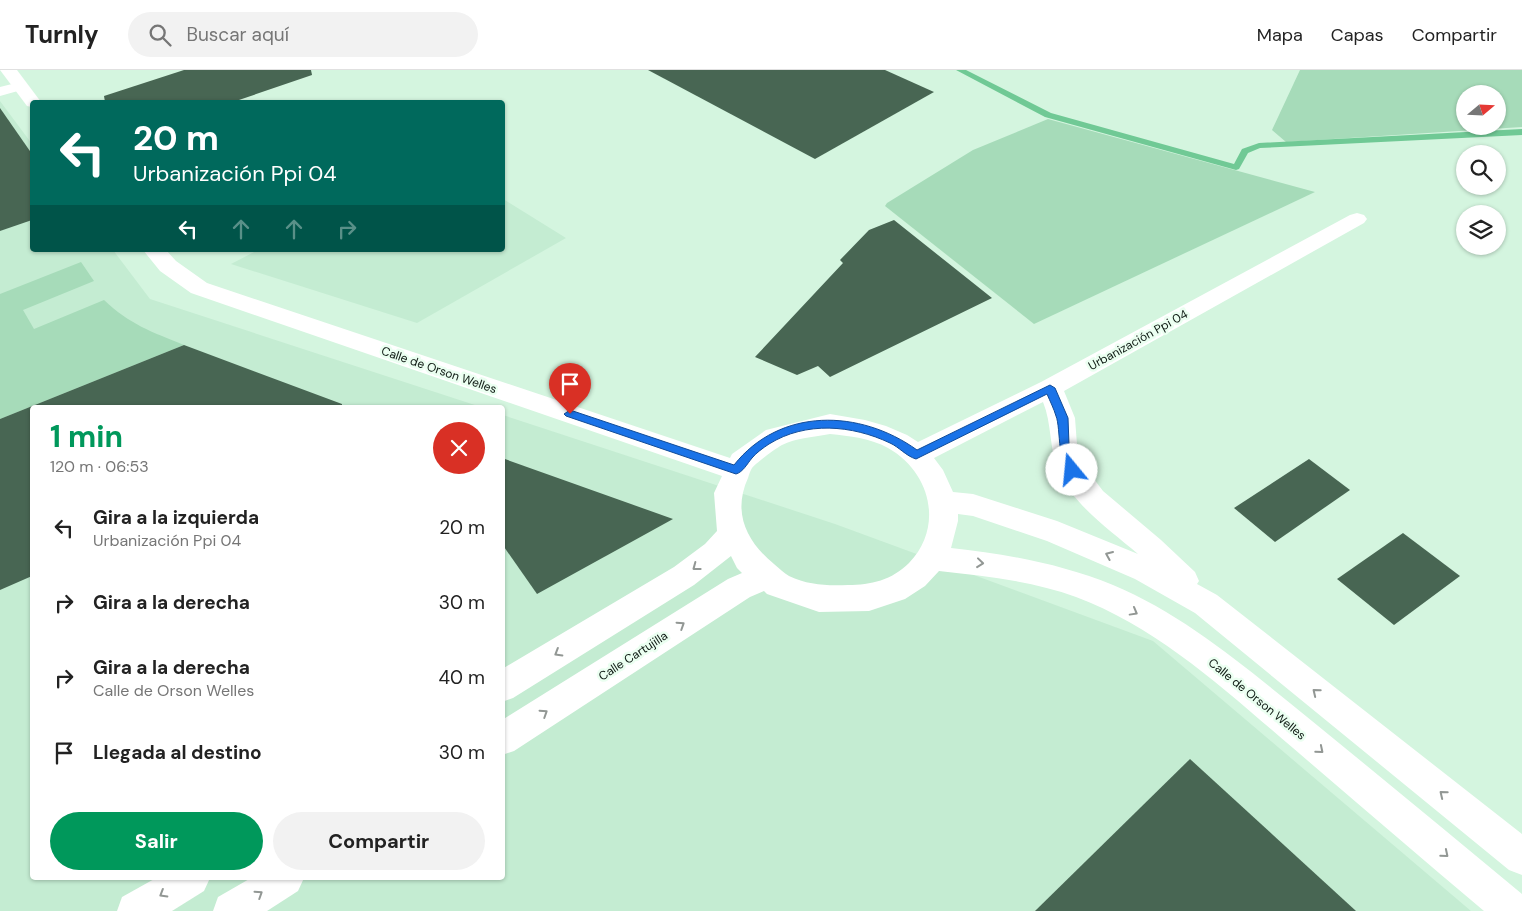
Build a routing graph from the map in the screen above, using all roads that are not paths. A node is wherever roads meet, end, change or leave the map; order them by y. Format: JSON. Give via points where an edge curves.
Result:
{"nodes":[{"id":1,"x":8,"y":70,"type":"edge"},
{"id":2,"x":20,"y":86,"type":"junction"},
{"id":3,"x":0,"y":92,"type":"edge"},
{"id":4,"x":31,"y":100,"type":"edge"},
{"id":5,"x":1357,"y":219,"type":"dead end"},
{"id":6,"x":156,"y":252,"type":"edge"},
{"id":7,"x":1050,"y":388,"type":"junction"},
{"id":8,"x":916,"y":455,"type":"junction"},
{"id":9,"x":736,"y":470,"type":"junction"},
{"id":10,"x":944,"y":502,"type":"junction"},
{"id":11,"x":732,"y":535,"type":"junction"},
{"id":12,"x":932,"y":558,"type":"junction"},
{"id":13,"x":765,"y":576,"type":"junction"},
{"id":14,"x":1206,"y":604,"type":"junction"},
{"id":15,"x":505,"y":685,"type":"edge"},
{"id":16,"x":505,"y":737,"type":"edge"},
{"id":17,"x":1522,"y":857,"type":"edge"},
{"id":18,"x":188,"y":880,"type":"edge"},
{"id":19,"x":282,"y":880,"type":"edge"},
{"id":20,"x":136,"y":911,"type":"edge"},
{"id":21,"x":232,"y":911,"type":"edge"},
{"id":22,"x":1513,"y":911,"type":"edge"}],
"edges":[{"from":1,"to":2,"type":"street"},
{"from":2,"to":3,"type":"lane"},
{"from":2,"to":4,"type":"street"},
{"from":5,"to":7,"type":"street","name":"Urbanización Ppi 04"},
{"from":6,"to":9,"type":"street","name":"Calle de Orson Welles","via":[[168,266],[199,288]]},
{"from":7,"to":8,"type":"street","name":"Urbanización Ppi 04"},
{"from":7,"to":14,"type":"street","via":[[1062,418],[1064,445],[1072,470],[1093,499],[1151,548]]},
{"from":8,"to":9,"type":"street","via":[[877,432],[830,424],[785,431],[765,441]]},
{"from":8,"to":10,"type":"street","via":[[934,477]]},
{"from":9,"to":11,"type":"street","via":[[726,502],[726,518]]},
{"from":10,"to":12,"type":"street","via":[[944,531]]},
{"from":14,"to":10,"type":"street","one_way":true,"via":[[1145,570],[1057,533],[973,505]]},
{"from":11,"to":13,"type":"street","via":[[745,557]]},
{"from":11,"to":15,"type":"street","one_way":true,"via":[[684,576]]},
{"from":12,"to":13,"type":"street","via":[[916,576],[895,589],[870,598],[815,598],[788,589]]},
{"from":12,"to":22,"type":"street","name":"Calle de Orson Welles","one_way":true,"via":[[987,563],[1044,574],[1104,595],[1158,624],[1231,675]]},
{"from":16,"to":13,"type":"street","name":"Calle Cartujilla","one_way":true,"via":[[731,594]]},
{"from":17,"to":14,"type":"street","one_way":true},
{"from":18,"to":20,"type":"street","one_way":true},
{"from":21,"to":19,"type":"street","one_way":true}]}
